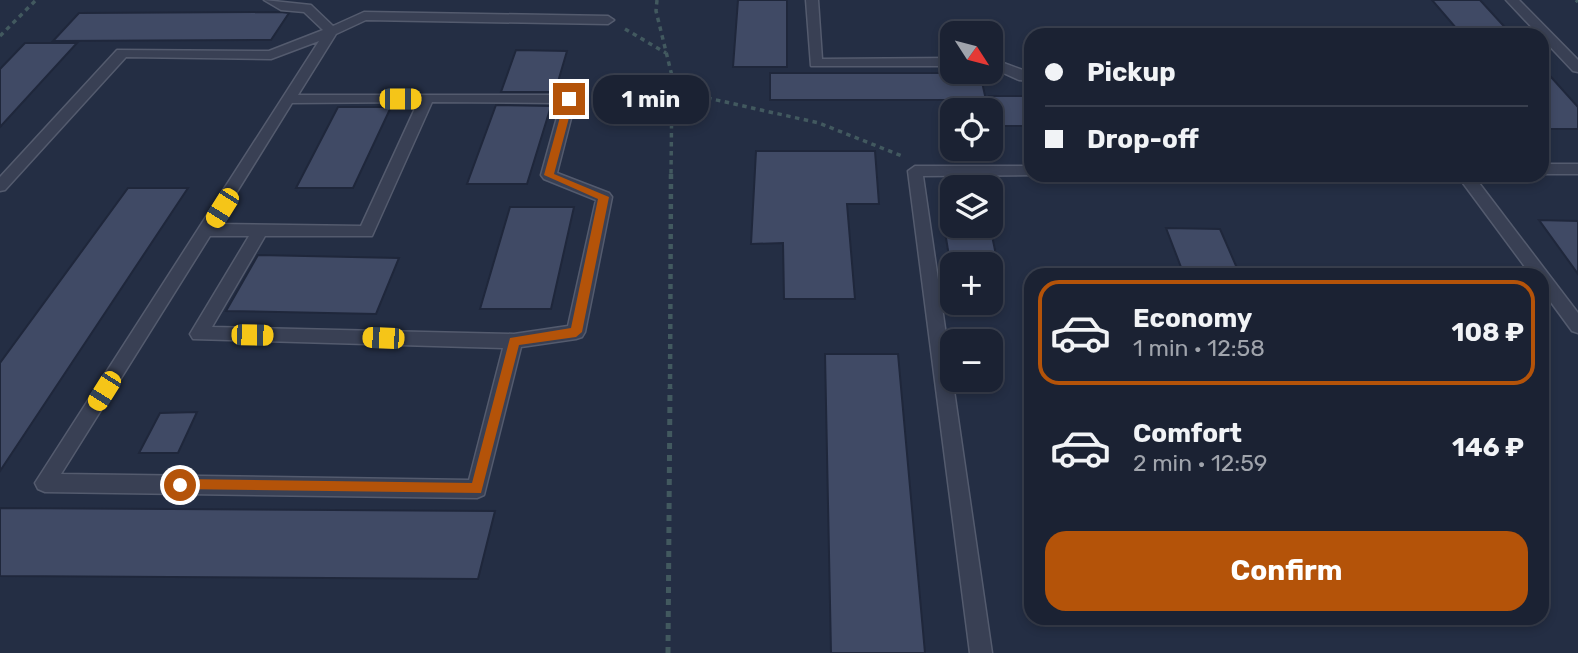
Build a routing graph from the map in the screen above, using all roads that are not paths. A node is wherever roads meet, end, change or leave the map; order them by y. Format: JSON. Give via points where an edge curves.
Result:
{"nodes":[{"id":1,"x":270,"y":0,"type":"edge"},
{"id":2,"x":812,"y":0,"type":"edge"},
{"id":3,"x":1512,"y":0,"type":"edge"},
{"id":4,"x":608,"y":20,"type":"road end"},
{"id":5,"x":1539,"y":28,"type":"edge"},
{"id":6,"x":331,"y":31,"type":"junction"},
{"id":7,"x":1549,"y":38,"type":"edge"},
{"id":8,"x":940,"y":62,"type":"edge"},
{"id":9,"x":1003,"y":68,"type":"edge"},
{"id":10,"x":1578,"y":68,"type":"edge"},
{"id":11,"x":1024,"y":77,"type":"edge"},
{"id":12,"x":290,"y":99,"type":"junction"},
{"id":13,"x":427,"y":99,"type":"junction"},
{"id":14,"x":1578,"y":169,"type":"edge"},
{"id":15,"x":1549,"y":170,"type":"edge"},
{"id":16,"x":1024,"y":171,"type":"edge"},
{"id":17,"x":1470,"y":182,"type":"edge"},
{"id":18,"x":0,"y":186,"type":"edge"},
{"id":19,"x":208,"y":230,"type":"junction"},
{"id":20,"x":260,"y":231,"type":"junction"},
{"id":21,"x":1535,"y":268,"type":"edge"},
{"id":22,"x":1549,"y":287,"type":"edge"},
{"id":23,"x":1578,"y":326,"type":"edge"},
{"id":24,"x":514,"y":341,"type":"junction"},
{"id":25,"x":981,"y":653,"type":"edge"}],
"edges":[{"from":1,"to":6,"type":"lane","via":[[285,7],[307,8]]},
{"from":2,"to":8,"type":"lane","via":[[816,63]]},
{"from":3,"to":5,"type":"lane"},
{"from":4,"to":6,"type":"lane","via":[[364,16]]},
{"from":6,"to":12,"type":"lane"},
{"from":6,"to":18,"type":"lane","via":[[271,55],[122,53]]},
{"from":7,"to":10,"type":"lane"},
{"from":9,"to":11,"type":"lane"},
{"from":12,"to":13,"type":"lane"},
{"from":12,"to":19,"type":"lane"},
{"from":13,"to":20,"type":"lane","via":[[366,232]]},
{"from":13,"to":24,"type":"lane","via":[[569,99],[549,175],[604,197],[576,332]]},
{"from":14,"to":15,"type":"lane"},
{"from":16,"to":25,"type":"lane","via":[[915,171]]},
{"from":17,"to":21,"type":"lane"},
{"from":19,"to":20,"type":"lane"},
{"from":19,"to":24,"type":"lane","via":[[45,483],[477,489]]},
{"from":20,"to":24,"type":"lane","via":[[199,334]]},
{"from":22,"to":23,"type":"lane"}]}
